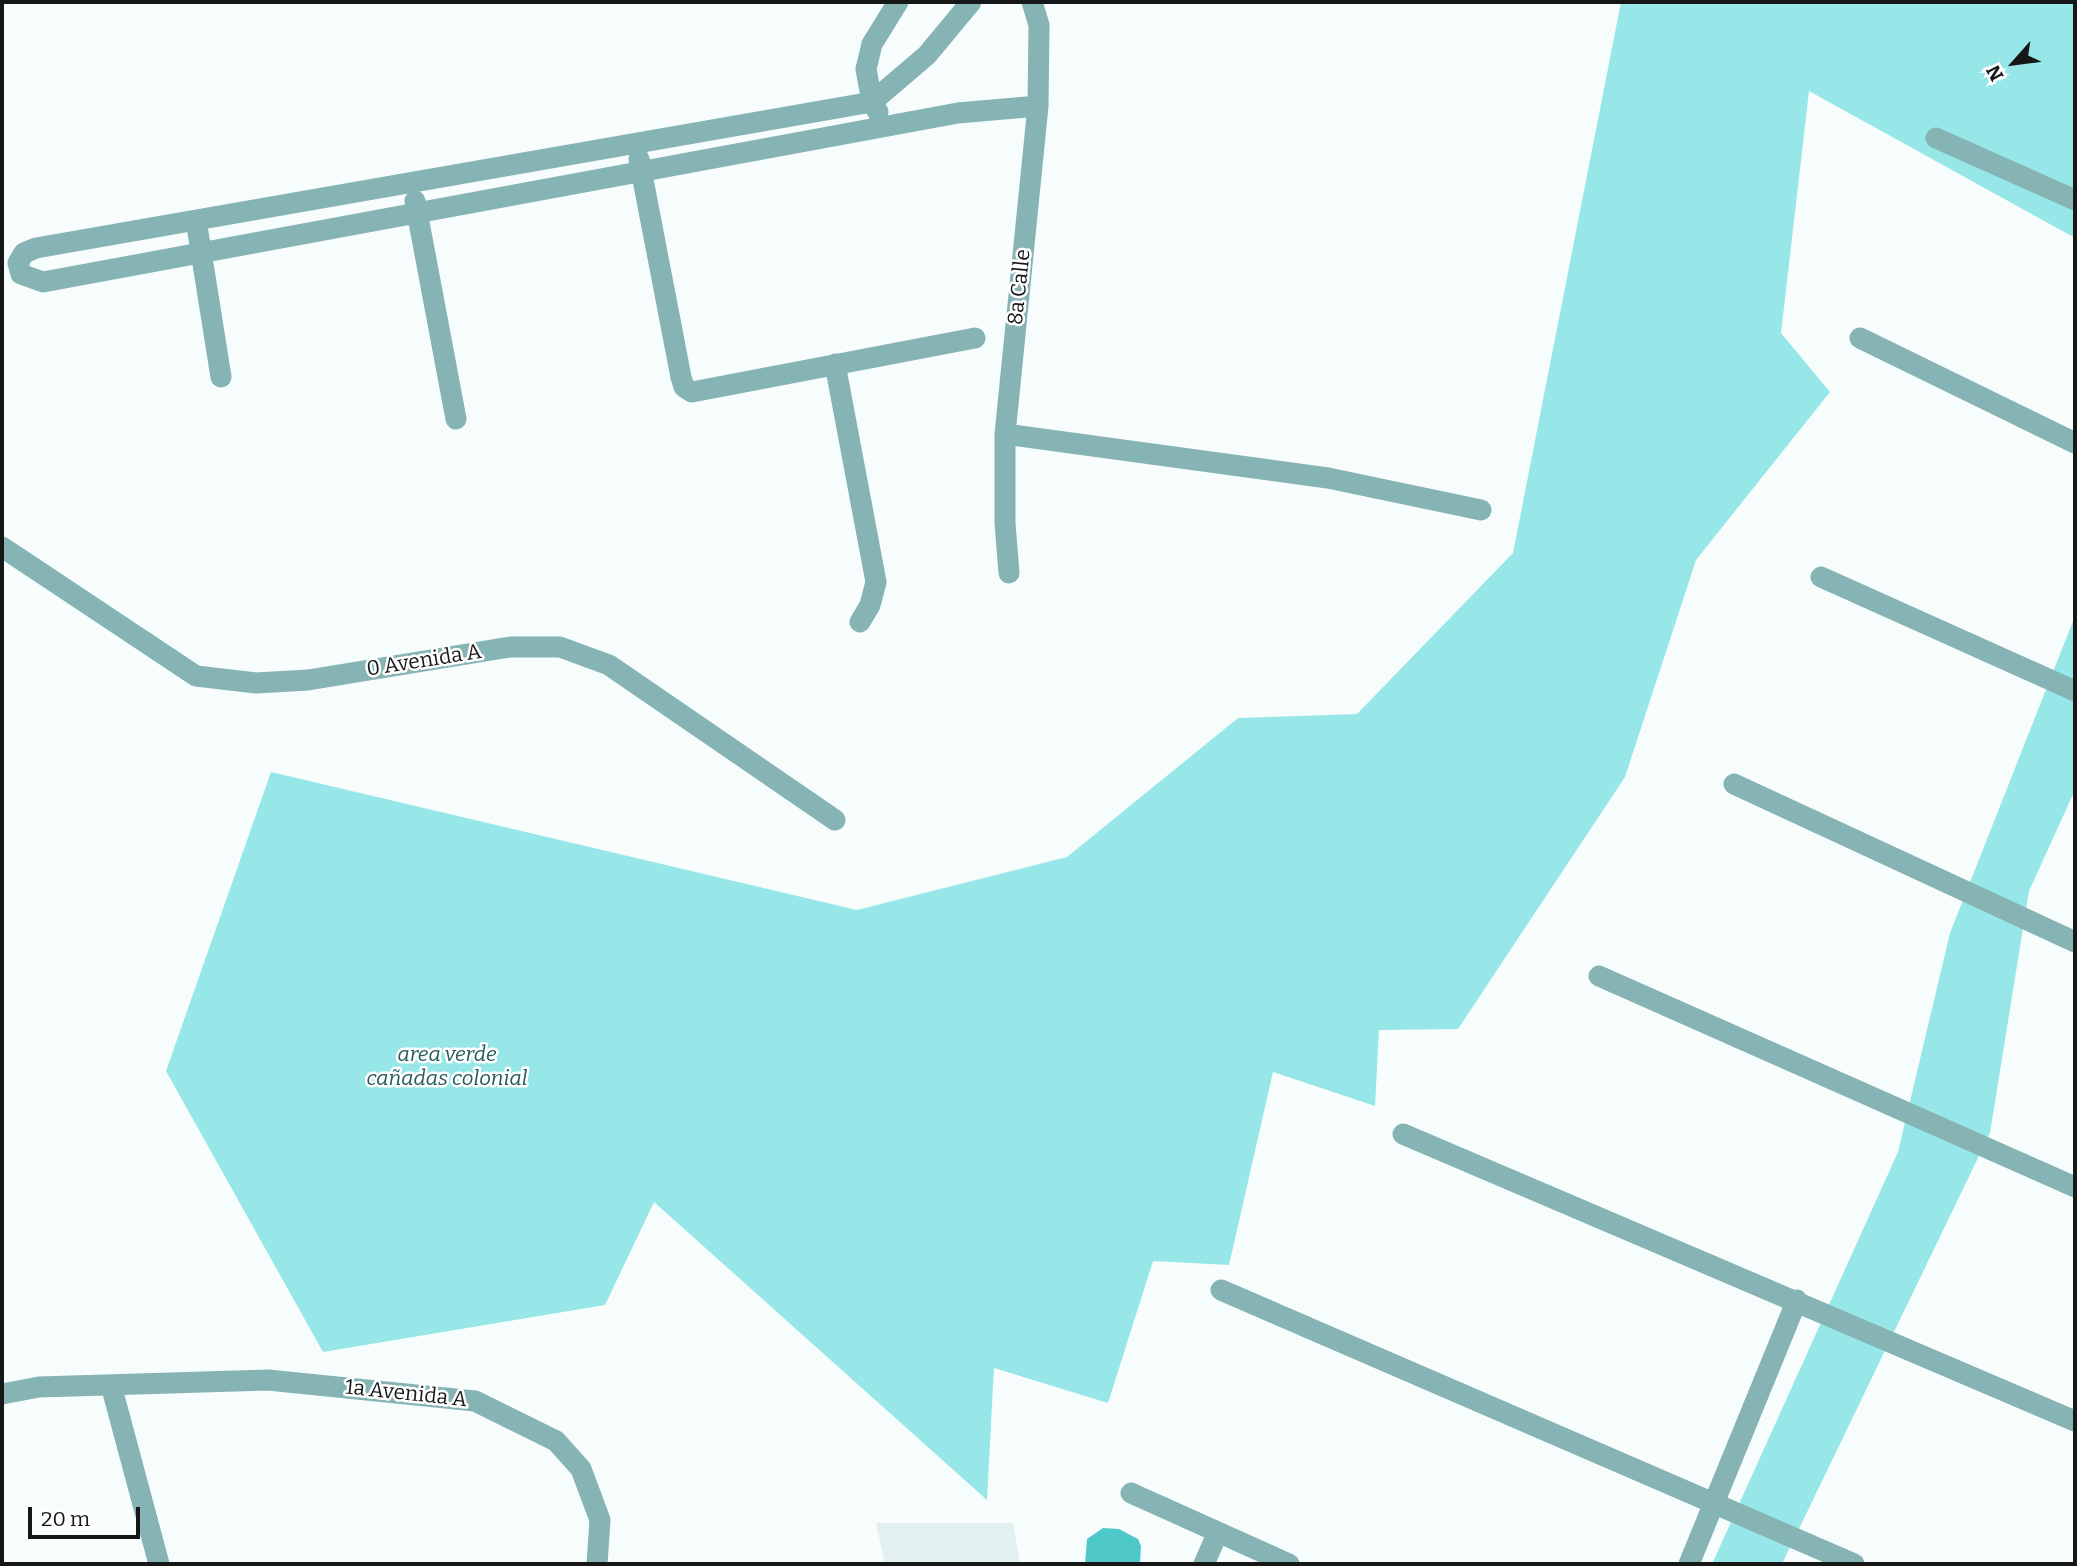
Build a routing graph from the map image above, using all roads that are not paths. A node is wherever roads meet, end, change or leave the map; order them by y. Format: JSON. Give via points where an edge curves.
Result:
{"nodes":[{"id":1,"x":898,"y":2,"type":"edge"},
{"id":2,"x":971,"y":2,"type":"edge"},
{"id":3,"x":1032,"y":2,"type":"edge"},
{"id":4,"x":872,"y":102,"type":"junction"},
{"id":5,"x":1038,"y":106,"type":"junction"},
{"id":6,"x":886,"y":127,"type":"junction"},
{"id":7,"x":1936,"y":138,"type":"dead end"},
{"id":8,"x":636,"y":143,"type":"junction"},
{"id":9,"x":642,"y":172,"type":"junction"},
{"id":10,"x":411,"y":182,"type":"junction"},
{"id":11,"x":2075,"y":200,"type":"edge"},
{"id":12,"x":417,"y":213,"type":"junction"},
{"id":13,"x":197,"y":220,"type":"junction"},
{"id":14,"x":202,"y":253,"type":"junction"},
{"id":15,"x":975,"y":338,"type":"dead end"},
{"id":16,"x":1860,"y":338,"type":"dead end"},
{"id":17,"x":835,"y":364,"type":"junction"},
{"id":18,"x":221,"y":377,"type":"dead end"},
{"id":19,"x":456,"y":419,"type":"dead end"},
{"id":20,"x":1006,"y":434,"type":"junction"},
{"id":21,"x":2075,"y":443,"type":"edge"},
{"id":22,"x":1481,"y":510,"type":"dead end"},
{"id":23,"x":2,"y":547,"type":"edge"},
{"id":24,"x":1009,"y":573,"type":"dead end"},
{"id":25,"x":1821,"y":577,"type":"dead end"},
{"id":26,"x":860,"y":621,"type":"dead end"},
{"id":27,"x":2075,"y":691,"type":"edge"},
{"id":28,"x":1734,"y":784,"type":"dead end"},
{"id":29,"x":835,"y":820,"type":"dead end"},
{"id":30,"x":2075,"y":942,"type":"edge"},
{"id":31,"x":1598,"y":976,"type":"dead end"},
{"id":32,"x":1403,"y":1134,"type":"dead end"},
{"id":33,"x":2075,"y":1187,"type":"edge"},
{"id":34,"x":1221,"y":1290,"type":"dead end"},
{"id":35,"x":1797,"y":1300,"type":"junction"},
{"id":36,"x":111,"y":1385,"type":"junction"},
{"id":37,"x":2,"y":1394,"type":"edge"},
{"id":38,"x":2075,"y":1422,"type":"edge"},
{"id":39,"x":1130,"y":1493,"type":"dead end"},
{"id":40,"x":1714,"y":1504,"type":"junction"},
{"id":41,"x":1218,"y":1532,"type":"junction"},
{"id":42,"x":159,"y":1564,"type":"edge"},
{"id":43,"x":597,"y":1564,"type":"edge"},
{"id":44,"x":1205,"y":1564,"type":"edge"},
{"id":45,"x":1289,"y":1564,"type":"edge"},
{"id":46,"x":1689,"y":1564,"type":"edge"},
{"id":47,"x":1854,"y":1564,"type":"edge"}],
"edges":[{"from":1,"to":4,"type":"street","via":[[869,55],[866,69]]},
{"from":2,"to":4,"type":"street","via":[[927,55]]},
{"from":3,"to":5,"type":"street","name":"8a Calle","via":[[1039,25]]},
{"from":4,"to":6,"type":"street"},
{"from":4,"to":8,"type":"street"},
{"from":5,"to":6,"type":"street","via":[[958,113]]},
{"from":5,"to":20,"type":"street","name":"8a Calle"},
{"from":6,"to":9,"type":"street"},
{"from":7,"to":11,"type":"street"},
{"from":8,"to":9,"type":"street"},
{"from":8,"to":10,"type":"street"},
{"from":9,"to":12,"type":"street"},
{"from":9,"to":17,"type":"street","via":[[684,387],[692,392]]},
{"from":10,"to":12,"type":"street"},
{"from":10,"to":13,"type":"street"},
{"from":12,"to":14,"type":"street"},
{"from":12,"to":19,"type":"street"},
{"from":13,"to":14,"type":"street"},
{"from":13,"to":14,"type":"street","via":[[36,248],[24,253],[18,263],[26,278],[43,282]]},
{"from":14,"to":18,"type":"street"},
{"from":15,"to":17,"type":"street"},
{"from":16,"to":21,"type":"street"},
{"from":17,"to":26,"type":"street","via":[[876,582]]},
{"from":20,"to":22,"type":"street","via":[[1328,478]]},
{"from":20,"to":24,"type":"street","name":"8a Calle"},
{"from":23,"to":29,"type":"street","name":"0 Avenida A","via":[[197,676],[256,683],[308,680],[510,647],[560,648],[609,664]]},
{"from":25,"to":27,"type":"street"},
{"from":28,"to":30,"type":"street"},
{"from":31,"to":33,"type":"street"},
{"from":32,"to":35,"type":"street"},
{"from":34,"to":40,"type":"street"},
{"from":35,"to":38,"type":"street"},
{"from":35,"to":40,"type":"street"},
{"from":36,"to":37,"type":"street","name":"1a Avenida A","via":[[39,1387]]},
{"from":36,"to":42,"type":"street"},
{"from":36,"to":43,"type":"street","name":"1a Avenida A","via":[[268,1380],[475,1401],[556,1441],[581,1469],[600,1520]]},
{"from":39,"to":41,"type":"street"},
{"from":40,"to":46,"type":"street"},
{"from":40,"to":47,"type":"street"},
{"from":41,"to":44,"type":"street"},
{"from":41,"to":45,"type":"street"}]}
